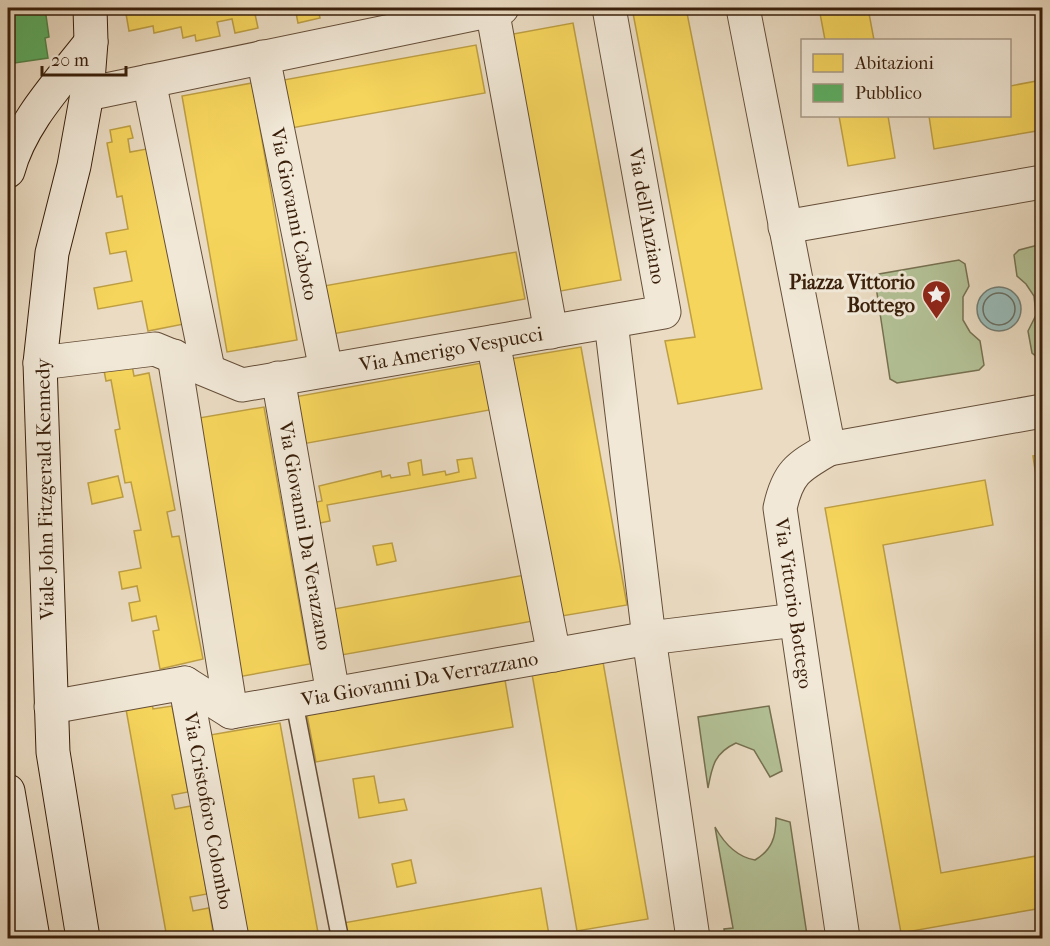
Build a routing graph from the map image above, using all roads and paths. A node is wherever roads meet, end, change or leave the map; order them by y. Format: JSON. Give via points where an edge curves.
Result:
{"nodes":[{"id":1,"x":90,"y":8,"type":"edge"},
{"id":2,"x":497,"y":8,"type":"edge"},
{"id":3,"x":609,"y":8,"type":"edge"},
{"id":4,"x":743,"y":8,"type":"edge"},
{"id":5,"x":91,"y":42,"type":"junction"},
{"id":6,"x":263,"y":57,"type":"junction"},
{"id":7,"x":149,"y":81,"type":"junction"},
{"id":8,"x":87,"y":94,"type":"junction"},
{"id":9,"x":42,"y":105,"type":"junction"},
{"id":10,"x":10,"y":160,"type":"edge"},
{"id":11,"x":74,"y":166,"type":"junction"},
{"id":12,"x":1042,"y":182,"type":"edge"},
{"id":13,"x":785,"y":227,"type":"junction"},
{"id":14,"x":611,"y":322,"type":"junction"},
{"id":15,"x":551,"y":332,"type":"junction"},
{"id":16,"x":493,"y":342,"type":"junction"},
{"id":17,"x":174,"y":356,"type":"junction"},
{"id":18,"x":40,"y":363,"type":"junction"},
{"id":19,"x":208,"y":369,"type":"junction"},
{"id":20,"x":326,"y":370,"type":"junction"},
{"id":21,"x":278,"y":378,"type":"junction"},
{"id":22,"x":1042,"y":411,"type":"edge"},
{"id":23,"x":828,"y":449,"type":"junction"},
{"id":24,"x":796,"y":620,"type":"junction"},
{"id":25,"x":649,"y":638,"type":"junction"},
{"id":26,"x":554,"y":654,"type":"junction"},
{"id":27,"x":185,"y":683,"type":"junction"},
{"id":28,"x":333,"y":694,"type":"junction"},
{"id":29,"x":294,"y":701,"type":"junction"},
{"id":30,"x":51,"y":707,"type":"junction"},
{"id":31,"x":231,"y":712,"type":"junction"},
{"id":32,"x":8,"y":791,"type":"edge"},
{"id":33,"x":33,"y":939,"type":"edge"},
{"id":34,"x":83,"y":939,"type":"edge"},
{"id":35,"x":232,"y":939,"type":"edge"},
{"id":36,"x":340,"y":939,"type":"edge"},
{"id":37,"x":693,"y":939,"type":"edge"},
{"id":38,"x":843,"y":939,"type":"edge"}],
"edges":[{"from":1,"to":5,"type":"street","name":"Viale John Fitzgerald Kennedy"},
{"from":2,"to":6,"type":"street"},
{"from":2,"to":15,"type":"street","name":"Via Amerigo Vespucci"},
{"from":3,"to":14,"type":"street","name":"Via dell'Anziano","via":[[664,312]]},
{"from":4,"to":13,"type":"street"},
{"from":5,"to":8,"type":"street","name":"Viale John Fitzgerald Kennedy"},
{"from":5,"to":9,"type":"street"},
{"from":6,"to":7,"type":"street"},
{"from":6,"to":20,"type":"street","name":"Via Giovanni Caboto"},
{"from":7,"to":8,"type":"street"},
{"from":7,"to":19,"type":"street"},
{"from":8,"to":9,"type":"street"},
{"from":8,"to":11,"type":"street","name":"Viale John Fitzgerald Kennedy"},
{"from":9,"to":10,"type":"street"},
{"from":10,"to":11,"type":"street","via":[[36,135],[49,134],[60,138],[69,148]]},
{"from":11,"to":18,"type":"street","name":"Viale John Fitzgerald Kennedy","via":[[52,253]]},
{"from":12,"to":13,"type":"street"},
{"from":13,"to":23,"type":"street"},
{"from":14,"to":15,"type":"street","name":"Via dell'Anziano"},
{"from":14,"to":25,"type":"street"},
{"from":15,"to":16,"type":"street","name":"Via Amerigo Vespucci"},
{"from":16,"to":20,"type":"street","name":"Via Amerigo Vespucci"},
{"from":16,"to":26,"type":"street"},
{"from":17,"to":18,"type":"street","name":"Via Amerigo Vespucci","via":[[155,349]]},
{"from":17,"to":19,"type":"street","name":"Via Amerigo Vespucci"},
{"from":17,"to":31,"type":"street"},
{"from":18,"to":30,"type":"street","name":"Viale John Fitzgerald Kennedy"},
{"from":19,"to":21,"type":"street","name":"Via Amerigo Vespucci","via":[[242,385]]},
{"from":20,"to":21,"type":"street","name":"Via Amerigo Vespucci"},
{"from":21,"to":28,"type":"street","name":"Via Giovanni Da Verazzano"},
{"from":22,"to":23,"type":"street"},
{"from":23,"to":24,"type":"street","name":"Via Vittorio Bottego","via":[[792,474],[780,508]]},
{"from":24,"to":25,"type":"street","name":"Via Giovanni Da Verrazzano"},
{"from":24,"to":38,"type":"street","name":"Via Vittorio Bottego"},
{"from":25,"to":26,"type":"street","name":"Via Giovanni Da Verrazzano"},
{"from":25,"to":37,"type":"street"},
{"from":26,"to":28,"type":"street","name":"Via Giovanni Da Verrazzano"},
{"from":27,"to":30,"type":"street"},
{"from":27,"to":31,"type":"street"},
{"from":27,"to":35,"type":"street","name":"Via Cristoforo Colombo"},
{"from":28,"to":29,"type":"street","name":"Via Giovanni Da Verrazzano"},
{"from":29,"to":31,"type":"street","name":"Via Giovanni Da Verrazzano"},
{"from":29,"to":36,"type":"lane"},
{"from":30,"to":34,"type":"street","name":"Viale John Fitzgerald Kennedy","via":[[53,752]]},
{"from":32,"to":33,"type":"street"}]}
